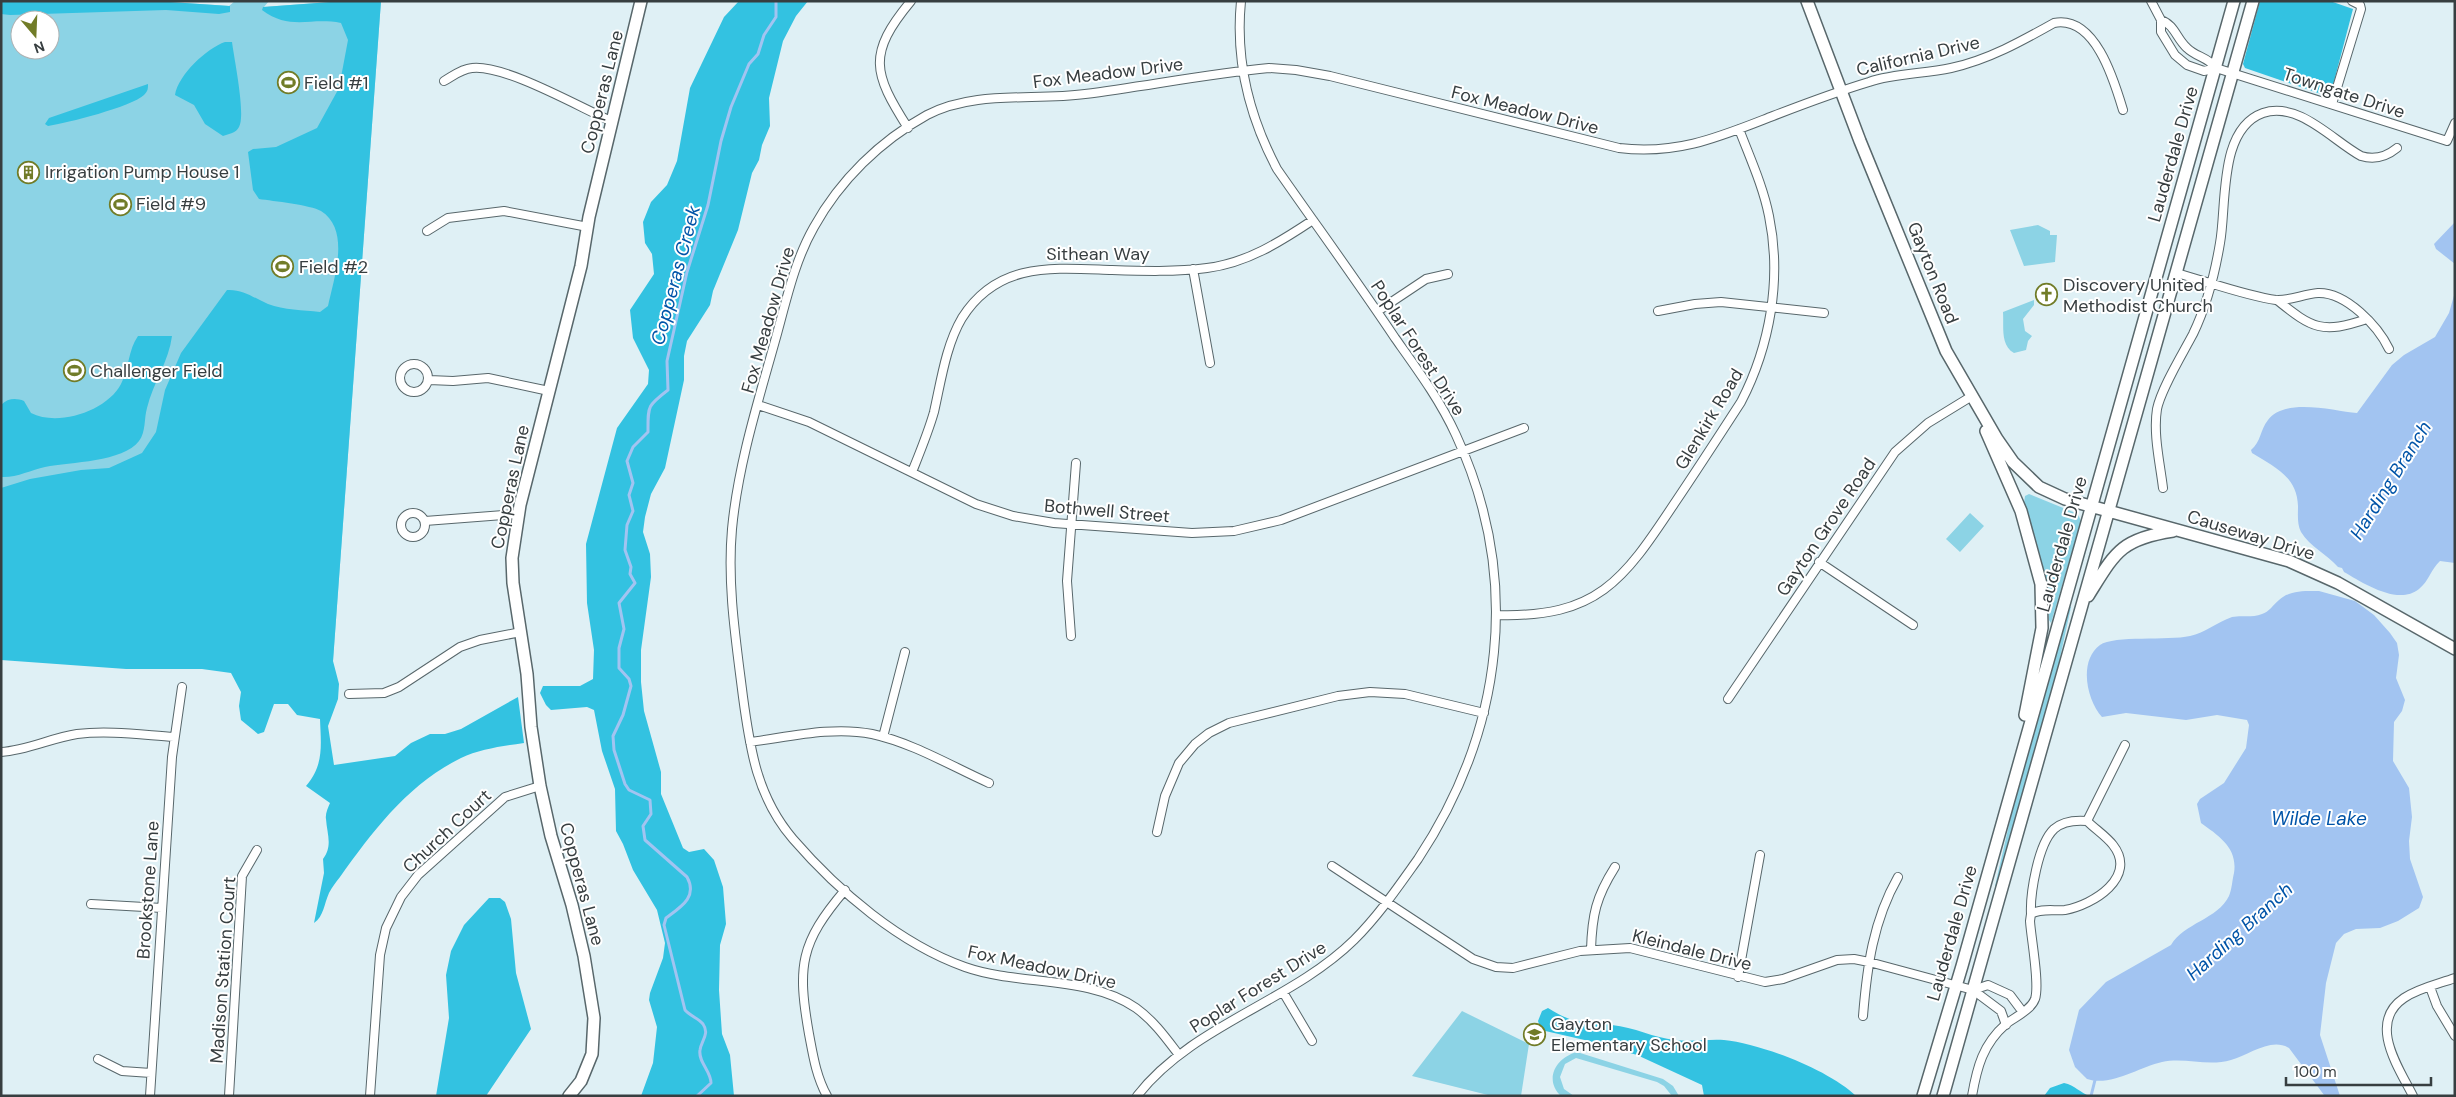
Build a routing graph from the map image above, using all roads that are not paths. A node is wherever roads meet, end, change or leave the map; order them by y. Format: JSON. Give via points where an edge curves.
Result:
{"nodes":[{"id":1,"x":642,"y":1,"type":"edge"},
{"id":2,"x":910,"y":1,"type":"edge"},
{"id":3,"x":1240,"y":1,"type":"edge"},
{"id":4,"x":1807,"y":1,"type":"edge"},
{"id":5,"x":2151,"y":1,"type":"edge"},
{"id":6,"x":2234,"y":1,"type":"edge"},
{"id":7,"x":2253,"y":1,"type":"edge"},
{"id":8,"x":2352,"y":1,"type":"edge"},
{"id":9,"x":2161,"y":20,"type":"junction"},
{"id":10,"x":2216,"y":68,"type":"junction"},
{"id":11,"x":1242,"y":71,"type":"junction"},
{"id":12,"x":2232,"y":72,"type":"junction"},
{"id":13,"x":444,"y":81,"type":"dead end"},
{"id":14,"x":1840,"y":92,"type":"junction"},
{"id":15,"x":2332,"y":104,"type":"junction"},
{"id":16,"x":2123,"y":110,"type":"dead end"},
{"id":17,"x":612,"y":121,"type":"junction"},
{"id":18,"x":2455,"y":123,"type":"edge"},
{"id":19,"x":908,"y":128,"type":"junction"},
{"id":20,"x":1739,"y":130,"type":"junction"},
{"id":21,"x":2397,"y":148,"type":"dead end"},
{"id":22,"x":1313,"y":220,"type":"junction"},
{"id":23,"x":588,"y":227,"type":"junction"},
{"id":24,"x":427,"y":231,"type":"dead end"},
{"id":25,"x":1192,"y":269,"type":"junction"},
{"id":26,"x":2176,"y":273,"type":"junction"},
{"id":27,"x":1448,"y":274,"type":"dead end"},
{"id":28,"x":2210,"y":282,"type":"junction"},
{"id":29,"x":2277,"y":300,"type":"junction"},
{"id":30,"x":1770,"y":307,"type":"junction"},
{"id":31,"x":1378,"y":311,"type":"junction"},
{"id":32,"x":1658,"y":311,"type":"dead end"},
{"id":33,"x":1824,"y":314,"type":"dead end"},
{"id":34,"x":2367,"y":319,"type":"junction"},
{"id":35,"x":2389,"y":349,"type":"dead end"},
{"id":36,"x":1210,"y":364,"type":"dead end"},
{"id":37,"x":429,"y":380,"type":"dead end"},
{"id":38,"x":549,"y":391,"type":"junction"},
{"id":39,"x":1972,"y":396,"type":"junction"},
{"id":40,"x":758,"y":405,"type":"junction"},
{"id":41,"x":1979,"y":408,"type":"junction"},
{"id":42,"x":1524,"y":428,"type":"dead end"},
{"id":43,"x":1463,"y":451,"type":"junction"},
{"id":44,"x":1076,"y":463,"type":"dead end"},
{"id":45,"x":912,"y":472,"type":"junction"},
{"id":46,"x":2163,"y":488,"type":"dead end"},
{"id":47,"x":2091,"y":506,"type":"junction"},
{"id":48,"x":2109,"y":511,"type":"junction"},
{"id":49,"x":518,"y":514,"type":"junction"},
{"id":50,"x":425,"y":521,"type":"dead end"},
{"id":51,"x":1071,"y":524,"type":"junction"},
{"id":52,"x":2178,"y":531,"type":"junction"},
{"id":53,"x":1820,"y":562,"type":"junction"},
{"id":54,"x":2080,"y":608,"type":"junction"},
{"id":55,"x":1497,"y":615,"type":"junction"},
{"id":56,"x":1913,"y":625,"type":"dead end"},
{"id":57,"x":521,"y":632,"type":"junction"},
{"id":58,"x":1071,"y":636,"type":"dead end"},
{"id":59,"x":2455,"y":650,"type":"edge"},
{"id":60,"x":905,"y":652,"type":"dead end"},
{"id":61,"x":182,"y":687,"type":"dead end"},
{"id":62,"x":349,"y":694,"type":"dead end"},
{"id":63,"x":1728,"y":698,"type":"dead end"},
{"id":64,"x":1484,"y":712,"type":"junction"},
{"id":65,"x":174,"y":737,"type":"junction"},
{"id":66,"x":882,"y":737,"type":"junction"},
{"id":67,"x":750,"y":742,"type":"junction"},
{"id":68,"x":2125,"y":745,"type":"dead end"},
{"id":69,"x":1,"y":752,"type":"edge"},
{"id":70,"x":2019,"y":760,"type":"junction"},
{"id":71,"x":989,"y":783,"type":"dead end"},
{"id":72,"x":540,"y":786,"type":"junction"},
{"id":73,"x":2087,"y":821,"type":"junction"},
{"id":74,"x":1157,"y":832,"type":"dead end"},
{"id":75,"x":257,"y":850,"type":"dead end"},
{"id":76,"x":1760,"y":856,"type":"dead end"},
{"id":77,"x":1332,"y":866,"type":"dead end"},
{"id":78,"x":1614,"y":868,"type":"dead end"},
{"id":79,"x":1898,"y":877,"type":"dead end"},
{"id":80,"x":846,"y":890,"type":"junction"},
{"id":81,"x":1387,"y":902,"type":"junction"},
{"id":82,"x":90,"y":904,"type":"dead end"},
{"id":83,"x":162,"y":908,"type":"junction"},
{"id":84,"x":2031,"y":914,"type":"junction"},
{"id":85,"x":1591,"y":950,"type":"junction"},
{"id":86,"x":1869,"y":962,"type":"junction"},
{"id":87,"x":1738,"y":977,"type":"junction"},
{"id":88,"x":2455,"y":978,"type":"edge"},
{"id":89,"x":1956,"y":985,"type":"junction"},
{"id":90,"x":2430,"y":987,"type":"junction"},
{"id":91,"x":1973,"y":990,"type":"junction"},
{"id":92,"x":1283,"y":992,"type":"junction"},
{"id":93,"x":2022,"y":1011,"type":"junction"},
{"id":94,"x":1863,"y":1016,"type":"dead end"},
{"id":95,"x":2006,"y":1024,"type":"junction"},
{"id":96,"x":2455,"y":1036,"type":"edge"},
{"id":97,"x":1312,"y":1041,"type":"dead end"},
{"id":98,"x":1179,"y":1056,"type":"junction"},
{"id":99,"x":98,"y":1059,"type":"dead end"},
{"id":100,"x":151,"y":1073,"type":"junction"},
{"id":101,"x":150,"y":1096,"type":"edge"},
{"id":102,"x":229,"y":1096,"type":"edge"},
{"id":103,"x":370,"y":1096,"type":"edge"},
{"id":104,"x":569,"y":1096,"type":"edge"},
{"id":105,"x":827,"y":1096,"type":"edge"},
{"id":106,"x":1137,"y":1096,"type":"edge"},
{"id":107,"x":1924,"y":1096,"type":"edge"},
{"id":108,"x":1943,"y":1096,"type":"edge"},
{"id":109,"x":1972,"y":1096,"type":"edge"},
{"id":110,"x":2414,"y":1096,"type":"edge"}],
"edges":[{"from":1,"to":17,"type":"main road","name":"Copperas Lane"},
{"from":2,"to":19,"type":"street","via":[[885,37],[879,65],[887,94]]},
{"from":3,"to":11,"type":"street","name":"Poplar Forest Drive"},
{"from":4,"to":14,"type":"main road","name":"Gayton Road"},
{"from":5,"to":9,"type":"street"},
{"from":6,"to":10,"type":"main road","name":"Lauderdale Drive"},
{"from":7,"to":12,"type":"main road","name":"Lauderdale Drive"},
{"from":8,"to":15,"type":"street","via":[[2361,9]]},
{"from":9,"to":10,"type":"street","via":[[2170,23],[2187,48],[2210,59]]},
{"from":9,"to":10,"type":"street","via":[[2161,32],[2175,56],[2204,71]]},
{"from":10,"to":12,"type":"street","name":"Towngate Drive"},
{"from":10,"to":47,"type":"main road","name":"Lauderdale Drive"},
{"from":11,"to":19,"type":"street","name":"Fox Meadow Drive","via":[[1086,94],[966,102],[938,110]]},
{"from":11,"to":20,"type":"street","name":"Fox Meadow Drive","via":[[1283,68],[1316,73],[1619,148],[1674,149]]},
{"from":11,"to":22,"type":"street","name":"Poplar Forest Drive","via":[[1249,104],[1266,149]]},
{"from":12,"to":15,"type":"street","name":"Towngate Drive"},
{"from":12,"to":26,"type":"main road","name":"Lauderdale Drive"},
{"from":13,"to":17,"type":"street","via":[[470,68],[491,69]]},
{"from":14,"to":16,"type":"street","name":"California Drive","via":[[1888,77],[1970,63],[2054,22],[2064,21],[2079,26],[2096,47],[2112,76]]},
{"from":14,"to":20,"type":"street","name":"Fox Meadow Drive"},
{"from":14,"to":39,"type":"main road","name":"Gayton Road","via":[[1946,351]]},
{"from":15,"to":18,"type":"street","name":"Towngate Drive","via":[[2448,141]]},
{"from":17,"to":23,"type":"main road","name":"Copperas Lane"},
{"from":19,"to":40,"type":"street","name":"Fox Meadow Drive","via":[[851,175],[826,206],[813,229],[797,264]]},
{"from":20,"to":30,"type":"street","name":"Glenkirk Road","via":[[1764,197],[1772,234],[1775,272]]},
{"from":21,"to":28,"type":"street","via":[[2384,157],[2368,158],[2295,115],[2271,111],[2257,116],[2237,138],[2229,161],[2220,244]]},
{"from":22,"to":25,"type":"street","name":"Sithean Way","via":[[1251,256],[1231,263]]},
{"from":22,"to":31,"type":"street","name":"Poplar Forest Drive"},
{"from":23,"to":24,"type":"street","via":[[518,212],[497,211],[448,218]]},
{"from":23,"to":38,"type":"main road","name":"Copperas Lane"},
{"from":25,"to":36,"type":"street"},
{"from":25,"to":45,"type":"street","name":"Sithean Way","via":[[1032,270],[1005,279],[985,292],[957,327],[926,438]]},
{"from":26,"to":28,"type":"street"},
{"from":26,"to":48,"type":"main road","name":"Lauderdale Drive"},
{"from":27,"to":31,"type":"street","via":[[1426,279]]},
{"from":28,"to":29,"type":"street"},
{"from":28,"to":46,"type":"street","via":[[2199,319],[2157,408]]},
{"from":29,"to":34,"type":"street","via":[[2318,293],[2333,294]]},
{"from":29,"to":34,"type":"street","via":[[2312,325],[2329,328]]},
{"from":30,"to":32,"type":"street","via":[[1721,302]]},
{"from":30,"to":33,"type":"street"},
{"from":30,"to":55,"type":"street","name":"Glenkirk Road","via":[[1760,359],[1741,402],[1631,566],[1608,586],[1575,605],[1542,614]]},
{"from":31,"to":43,"type":"street","name":"Poplar Forest Drive","via":[[1430,387]]},
{"from":34,"to":35,"type":"street","via":[[2383,336]]},
{"from":37,"to":38,"type":"street","via":[[488,378]]},
{"from":38,"to":49,"type":"main road","name":"Copperas Lane"},
{"from":39,"to":41,"type":"main road","name":"Gayton Road"},
{"from":39,"to":53,"type":"street","name":"Gayton Grove Road","via":[[1928,422],[1895,452]]},
{"from":40,"to":45,"type":"street","name":"Bothwell Street","via":[[810,422]]},
{"from":40,"to":67,"type":"street","name":"Fox Meadow Drive","via":[[741,468],[731,549],[734,629]]},
{"from":41,"to":47,"type":"main road","name":"Gayton Road","via":[[2001,445],[2029,479],[2055,496]]},
{"from":41,"to":70,"type":"main road","via":[[1992,448],[2026,525],[2038,568],[2042,598],[2040,641]]},
{"from":42,"to":43,"type":"street","name":"Bothwell Street"},
{"from":43,"to":51,"type":"street","name":"Bothwell Street","via":[[1281,520],[1249,528],[1192,533]]},
{"from":43,"to":55,"type":"street","name":"Poplar Forest Drive","via":[[1476,485],[1490,544]]},
{"from":44,"to":51,"type":"street"},
{"from":45,"to":51,"type":"street","name":"Bothwell Street","via":[[989,509],[1027,519]]},
{"from":47,"to":48,"type":"main road","name":"Causeway Drive"},
{"from":47,"to":70,"type":"main road","name":"Lauderdale Drive"},
{"from":48,"to":52,"type":"main road","name":"Causeway Drive"},
{"from":48,"to":54,"type":"main road","name":"Lauderdale Drive"},
{"from":49,"to":50,"type":"street"},
{"from":49,"to":57,"type":"main road","name":"Copperas Lane","via":[[512,558]]},
{"from":51,"to":58,"type":"street","via":[[1067,588]]},
{"from":52,"to":54,"type":"main road","via":[[2149,535],[2125,546],[2107,565]]},
{"from":52,"to":59,"type":"main road","name":"Causeway Drive","via":[[2252,549],[2310,570],[2388,610]]},
{"from":53,"to":56,"type":"street"},
{"from":53,"to":63,"type":"street","name":"Gayton Grove Road"},
{"from":54,"to":91,"type":"main road","name":"Lauderdale Drive"},
{"from":55,"to":64,"type":"street","name":"Poplar Forest Drive","via":[[1492,677]]},
{"from":57,"to":62,"type":"street","via":[[460,647],[399,687],[377,694]]},
{"from":57,"to":72,"type":"main road","name":"Copperas Lane"},
{"from":60,"to":66,"type":"street"},
{"from":61,"to":65,"type":"street","name":"Brookstone Lane"},
{"from":64,"to":74,"type":"street","via":[[1405,694],[1370,692],[1338,696],[1228,723],[1202,739],[1179,763],[1165,796]]},
{"from":64,"to":81,"type":"street","name":"Poplar Forest Drive","via":[[1470,761],[1446,813]]},
{"from":65,"to":69,"type":"street","via":[[76,734],[29,748]]},
{"from":65,"to":83,"type":"street","name":"Brookstone Lane"},
{"from":66,"to":67,"type":"street","via":[[830,732]]},
{"from":66,"to":71,"type":"street","via":[[919,750]]},
{"from":67,"to":80,"type":"street","name":"Fox Meadow Drive","via":[[760,784],[780,823],[806,853]]},
{"from":68,"to":73,"type":"street"},
{"from":70,"to":89,"type":"main road","name":"Lauderdale Drive"},
{"from":72,"to":103,"type":"street","name":"Church Court","via":[[506,797],[418,875],[401,897],[386,928],[380,955]]},
{"from":72,"to":104,"type":"main road","name":"Copperas Lane","via":[[584,956],[594,1018],[592,1054],[581,1081]]},
{"from":73,"to":84,"type":"street","via":[[2063,824],[2049,835],[2032,892]]},
{"from":73,"to":84,"type":"street","via":[[2113,845],[2119,861],[2119,875],[2104,893],[2091,900],[2065,910]]},
{"from":75,"to":102,"type":"street","name":"Madison Station Court","via":[[242,876]]},
{"from":76,"to":87,"type":"street"},
{"from":77,"to":81,"type":"street","name":"Kleindale Drive"},
{"from":78,"to":85,"type":"street","via":[[1597,899]]},
{"from":79,"to":86,"type":"street","via":[[1877,921]]},
{"from":80,"to":98,"type":"street","name":"Fox Meadow Drive","via":[[907,940],[961,965],[1002,977],[1094,990],[1123,1000],[1156,1025]]},
{"from":80,"to":105,"type":"street","via":[[814,933],[806,951],[802,978],[802,996],[815,1066]]},
{"from":81,"to":85,"type":"street","name":"Kleindale Drive","via":[[1473,959],[1488,965],[1514,968]]},
{"from":81,"to":92,"type":"street","name":"Poplar Forest Drive","via":[[1339,953]]},
{"from":82,"to":83,"type":"street"},
{"from":83,"to":100,"type":"street","name":"Brookstone Lane"},
{"from":84,"to":93,"type":"street","via":[[2036,993],[2032,1004]]},
{"from":85,"to":87,"type":"street","name":"Kleindale Drive","via":[[1645,950]]},
{"from":86,"to":87,"type":"street","name":"Kleindale Drive","via":[[1837,960],[1774,981],[1757,982]]},
{"from":86,"to":89,"type":"street","name":"Kleindale Drive"},
{"from":86,"to":94,"type":"street"},
{"from":88,"to":90,"type":"street"},
{"from":89,"to":91,"type":"street","name":"Kleindale Drive"},
{"from":89,"to":107,"type":"main road","name":"Lauderdale Drive"},
{"from":90,"to":96,"type":"street"},
{"from":90,"to":110,"type":"street","via":[[2399,1003],[2392,1010],[2387,1029],[2391,1054]]},
{"from":91,"to":93,"type":"street","name":"Kleindale Drive","via":[[1988,985],[2010,995]]},
{"from":91,"to":95,"type":"street","name":"Kleindale Drive","via":[[2002,1011]]},
{"from":91,"to":108,"type":"main road","name":"Lauderdale Drive"},
{"from":92,"to":97,"type":"street"},
{"from":92,"to":98,"type":"street","name":"Poplar Forest Drive"},
{"from":93,"to":95,"type":"street"},
{"from":95,"to":109,"type":"street","via":[[1985,1047]]},
{"from":98,"to":106,"type":"street","name":"Poplar Forest Drive","via":[[1154,1076]]},
{"from":99,"to":100,"type":"street","via":[[122,1071]]},
{"from":100,"to":101,"type":"street","name":"Brookstone Lane"}]}
